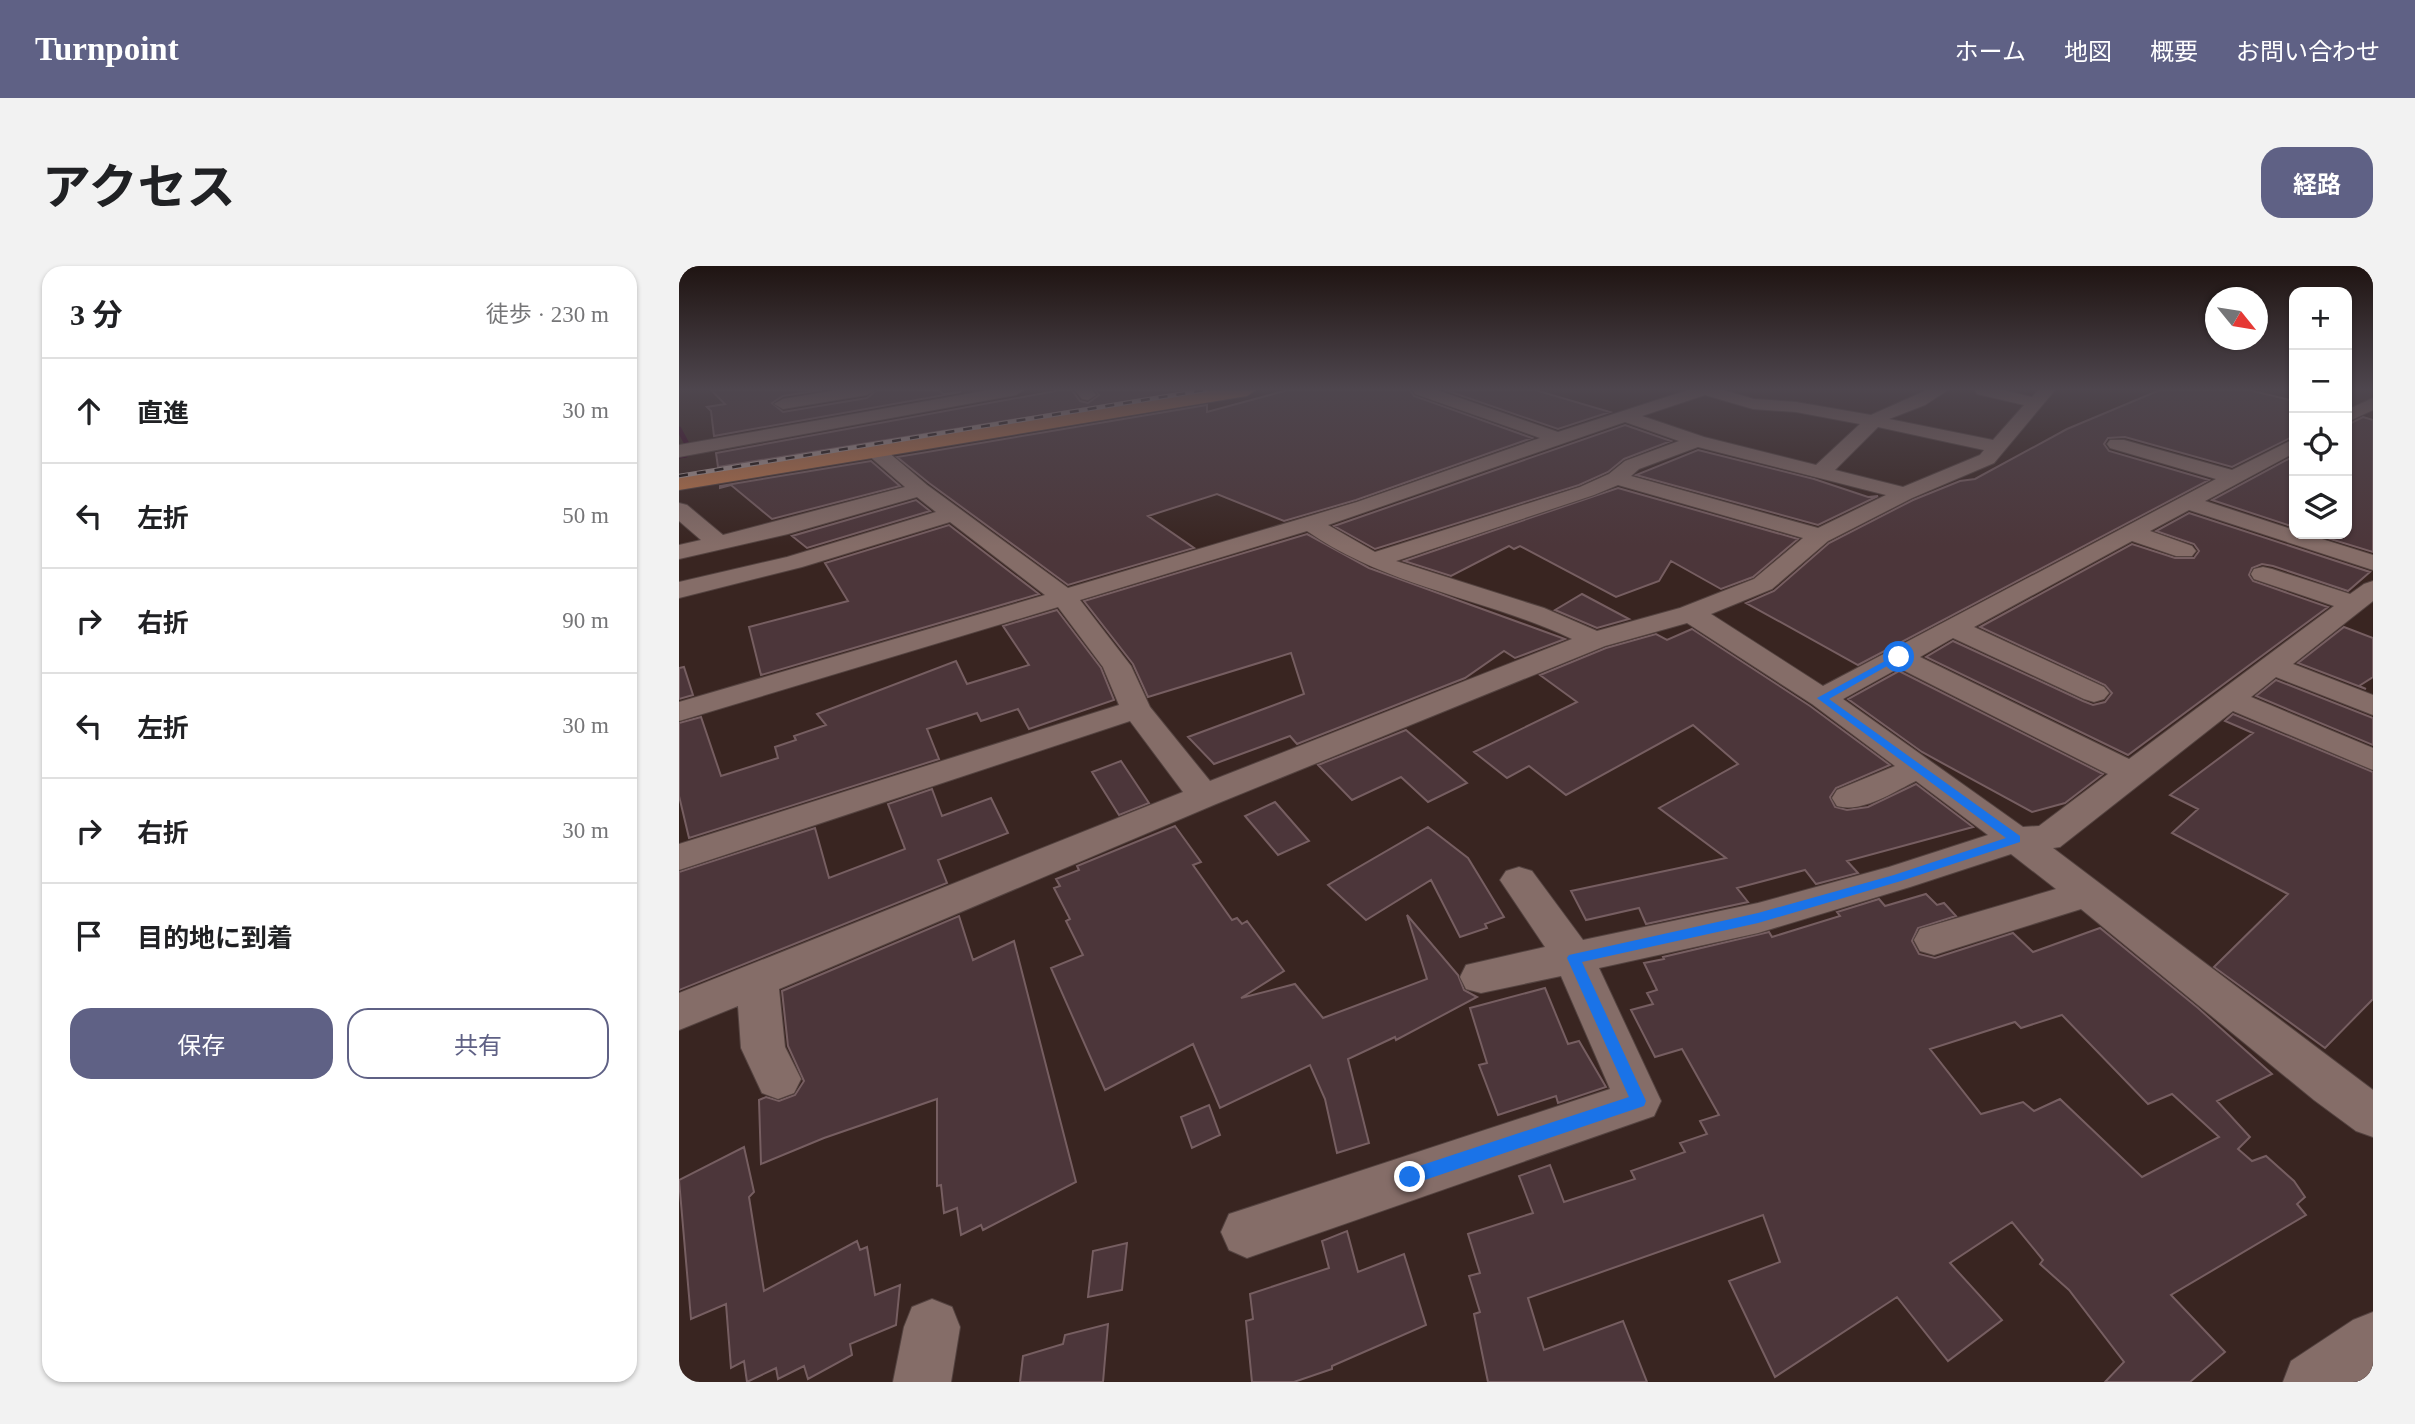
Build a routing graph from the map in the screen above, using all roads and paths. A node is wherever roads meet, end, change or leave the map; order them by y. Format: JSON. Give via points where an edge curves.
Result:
{"nodes":[{"id":1,"x":728,"y":442,"type":"edge"},
{"id":2,"x":923,"y":442,"type":"edge"},
{"id":3,"x":1547,"y":442,"type":"edge"},
{"id":4,"x":1694,"y":442,"type":"edge"},
{"id":5,"x":1701,"y":442,"type":"edge"},
{"id":6,"x":1852,"y":442,"type":"edge"},
{"id":7,"x":1975,"y":442,"type":"edge"},
{"id":8,"x":2002,"y":442,"type":"edge"},
{"id":9,"x":2117,"y":444,"type":"dead end"},
{"id":10,"x":1998,"y":447,"type":"junction"},
{"id":11,"x":2289,"y":448,"type":"edge"},
{"id":12,"x":874,"y":450,"type":"junction"},
{"id":13,"x":679,"y":451,"type":"edge"},
{"id":14,"x":1821,"y":472,"type":"junction"},
{"id":15,"x":2233,"y":477,"type":"junction"},
{"id":16,"x":1616,"y":478,"type":"junction"},
{"id":17,"x":679,"y":483,"type":"edge"},
{"id":18,"x":920,"y":489,"type":"junction"},
{"id":19,"x":1905,"y":494,"type":"junction"},
{"id":20,"x":2188,"y":503,"type":"junction"},
{"id":21,"x":681,"y":513,"type":"edge"},
{"id":22,"x":955,"y":513,"type":"junction"},
{"id":23,"x":1310,"y":523,"type":"junction"},
{"id":24,"x":2132,"y":533,"type":"junction"},
{"id":25,"x":1820,"y":536,"type":"junction"},
{"id":26,"x":718,"y":543,"type":"junction"},
{"id":27,"x":2184,"y":551,"type":"dead end"},
{"id":28,"x":679,"y":552,"type":"edge"},
{"id":29,"x":1372,"y":561,"type":"junction"},
{"id":30,"x":2373,"y":562,"type":"edge"},
{"id":31,"x":2263,"y":574,"type":"dead end"},
{"id":32,"x":679,"y":590,"type":"edge"},
{"id":33,"x":2363,"y":596,"type":"edge"},
{"id":34,"x":1064,"y":597,"type":"junction"},
{"id":35,"x":1692,"y":614,"type":"junction"},
{"id":36,"x":1953,"y":628,"type":"junction"},
{"id":37,"x":1595,"y":640,"type":"junction"},
{"id":38,"x":1899,"y":657,"type":"junction"},
{"id":39,"x":2271,"y":665,"type":"junction"},
{"id":40,"x":2094,"y":693,"type":"dead end"},
{"id":41,"x":1822,"y":698,"type":"junction"},
{"id":42,"x":2228,"y":698,"type":"junction"},
{"id":43,"x":2373,"y":706,"type":"edge"},
{"id":44,"x":1136,"y":709,"type":"junction"},
{"id":45,"x":679,"y":712,"type":"edge"},
{"id":46,"x":2373,"y":760,"type":"edge"},
{"id":47,"x":1920,"y":767,"type":"junction"},
{"id":48,"x":2130,"y":772,"type":"junction"},
{"id":49,"x":1204,"y":796,"type":"junction"},
{"id":50,"x":1849,"y":798,"type":"dead end"},
{"id":51,"x":2016,"y":839,"type":"junction"},
{"id":52,"x":679,"y":857,"type":"edge"},
{"id":53,"x":1519,"y":880,"type":"dead end"},
{"id":54,"x":2087,"y":893,"type":"junction"},
{"id":55,"x":1934,"y":940,"type":"dead end"},
{"id":56,"x":1574,"y":958,"type":"junction"},
{"id":57,"x":1481,"y":977,"type":"dead end"},
{"id":58,"x":757,"y":980,"type":"junction"},
{"id":59,"x":679,"y":1012,"type":"edge"},
{"id":60,"x":778,"y":1079,"type":"dead end"},
{"id":61,"x":2373,"y":1115,"type":"edge"},
{"id":62,"x":1247,"y":1232,"type":"dead end"},
{"id":63,"x":932,"y":1327,"type":"dead end"},
{"id":64,"x":2373,"y":1340,"type":"edge"},
{"id":65,"x":922,"y":1382,"type":"edge"},
{"id":66,"x":2312,"y":1382,"type":"edge"}],
"edges":[{"from":1,"to":13,"type":"street"},
{"from":2,"to":12,"type":"highway"},
{"from":3,"to":23,"type":"street"},
{"from":4,"to":16,"type":"street","via":[[1632,465]]},
{"from":5,"to":14,"type":"street"},
{"from":6,"to":14,"type":"street"},
{"from":7,"to":10,"type":"street"},
{"from":8,"to":10,"type":"street"},
{"from":9,"to":15,"type":"street"},
{"from":10,"to":19,"type":"street","via":[[1987,459]]},
{"from":11,"to":15,"type":"street"},
{"from":12,"to":17,"type":"highway"},
{"from":12,"to":18,"type":"street"},
{"from":14,"to":19,"type":"street"},
{"from":15,"to":20,"type":"street"},
{"from":16,"to":25,"type":"street"},
{"from":16,"to":29,"type":"street"},
{"from":18,"to":22,"type":"street"},
{"from":18,"to":26,"type":"street"},
{"from":19,"to":25,"type":"street"},
{"from":20,"to":24,"type":"street"},
{"from":20,"to":30,"type":"street"},
{"from":21,"to":26,"type":"street"},
{"from":22,"to":32,"type":"street","via":[[795,562]]},
{"from":22,"to":34,"type":"street"},
{"from":23,"to":29,"type":"street"},
{"from":23,"to":34,"type":"street"},
{"from":24,"to":27,"type":"street"},
{"from":24,"to":36,"type":"street"},
{"from":25,"to":35,"type":"street","via":[[1763,583]]},
{"from":26,"to":28,"type":"street"},
{"from":29,"to":37,"type":"street","via":[[1528,611]]},
{"from":31,"to":33,"type":"street"},
{"from":33,"to":39,"type":"street"},
{"from":34,"to":44,"type":"street","via":[[1117,666]]},
{"from":34,"to":45,"type":"street"},
{"from":35,"to":37,"type":"street"},
{"from":35,"to":41,"type":"street"},
{"from":36,"to":38,"type":"street"},
{"from":36,"to":40,"type":"street"},
{"from":37,"to":49,"type":"street"},
{"from":38,"to":41,"type":"street"},
{"from":38,"to":48,"type":"street"},
{"from":39,"to":42,"type":"street"},
{"from":39,"to":43,"type":"street"},
{"from":41,"to":47,"type":"street"},
{"from":42,"to":46,"type":"street"},
{"from":42,"to":48,"type":"street"},
{"from":44,"to":49,"type":"street"},
{"from":44,"to":52,"type":"street"},
{"from":47,"to":50,"type":"street"},
{"from":47,"to":51,"type":"street"},
{"from":48,"to":51,"type":"street","via":[[2047,838]]},
{"from":49,"to":58,"type":"street"},
{"from":51,"to":54,"type":"street"},
{"from":51,"to":56,"type":"street","via":[[1758,918]]},
{"from":53,"to":56,"type":"street"},
{"from":54,"to":55,"type":"street"},
{"from":54,"to":61,"type":"street"},
{"from":56,"to":57,"type":"street"},
{"from":56,"to":62,"type":"street","via":[[1639,1101]]},
{"from":58,"to":59,"type":"street"},
{"from":58,"to":60,"type":"street","via":[[763,1048]]},
{"from":63,"to":65,"type":"street"},
{"from":64,"to":66,"type":"street"}]}
